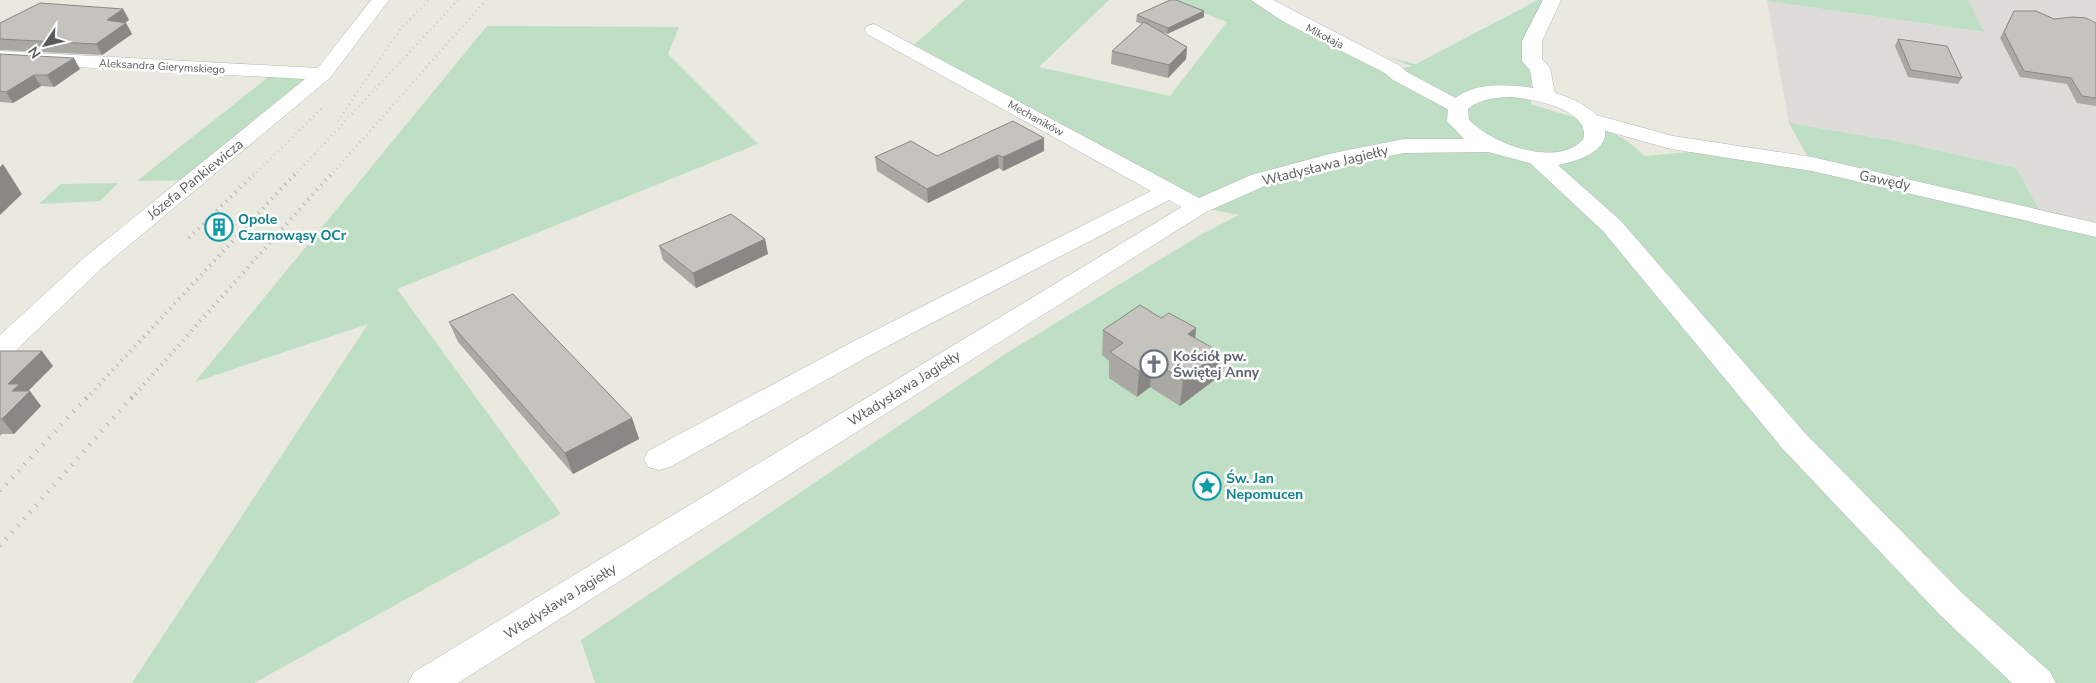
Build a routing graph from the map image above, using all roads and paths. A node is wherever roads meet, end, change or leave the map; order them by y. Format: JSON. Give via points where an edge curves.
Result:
{"nodes":[{"id":1,"x":380,"y":0,"type":"edge"},
{"id":2,"x":1260,"y":0,"type":"edge"},
{"id":3,"x":1552,"y":0,"type":"edge"},
{"id":4,"x":874,"y":30,"type":"dead end"},
{"id":5,"x":0,"y":57,"type":"edge"},
{"id":6,"x":1532,"y":61,"type":"junction"},
{"id":7,"x":323,"y":74,"type":"junction"},
{"id":8,"x":1511,"y":91,"type":"junction"},
{"id":9,"x":1545,"y":96,"type":"junction"},
{"id":10,"x":1463,"y":108,"type":"junction"},
{"id":11,"x":1589,"y":119,"type":"junction"},
{"id":12,"x":1594,"y":142,"type":"junction"},
{"id":13,"x":1671,"y":142,"type":"junction"},
{"id":14,"x":1488,"y":145,"type":"junction"},
{"id":15,"x":1404,"y":146,"type":"junction"},
{"id":16,"x":1572,"y":155,"type":"junction"},
{"id":17,"x":1536,"y":157,"type":"junction"},
{"id":18,"x":1168,"y":191,"type":"junction"},
{"id":19,"x":1198,"y":207,"type":"junction"},
{"id":20,"x":1612,"y":226,"type":"junction"},
{"id":21,"x":2096,"y":230,"type":"edge"},
{"id":22,"x":0,"y":350,"type":"edge"},
{"id":23,"x":659,"y":459,"type":"dead end"},
{"id":24,"x":427,"y":683,"type":"edge"},
{"id":25,"x":2037,"y":683,"type":"edge"}],
"edges":[{"from":1,"to":7,"type":"street","name":"Józefa Pankiewicza"},
{"from":2,"to":10,"type":"street","name":"Mikołaja"},
{"from":3,"to":6,"type":"street","via":[[1532,42]]},
{"from":4,"to":18,"type":"street","name":"Mechaników"},
{"from":5,"to":7,"type":"street","name":"Aleksandra Gierymskiego"},
{"from":6,"to":8,"type":"street","via":[[1521,66]]},
{"from":6,"to":9,"type":"street","via":[[1540,68]]},
{"from":7,"to":22,"type":"street","name":"Józefa Pankiewicza","via":[[94,262]]},
{"from":8,"to":9,"type":"street","name":"Gawędy"},
{"from":8,"to":10,"type":"street","name":"Władysława Jagiełły"},
{"from":9,"to":11,"type":"street","name":"Gawędy","via":[[1563,102]]},
{"from":10,"to":14,"type":"street","name":"Mikołaja","via":[[1469,134]]},
{"from":10,"to":15,"type":"street","name":"Władysława Jagiełły"},
{"from":11,"to":12,"type":"street","via":[[1596,135]]},
{"from":11,"to":13,"type":"street","name":"Gawędy"},
{"from":12,"to":13,"type":"street","name":"Gawędy"},
{"from":12,"to":16,"type":"street"},
{"from":13,"to":21,"type":"street","name":"Gawędy","via":[[1812,164]]},
{"from":14,"to":15,"type":"street","name":"Władysława Jagiełły"},
{"from":14,"to":17,"type":"street"},
{"from":15,"to":19,"type":"street","name":"Władysława Jagiełły","via":[[1284,172]]},
{"from":16,"to":17,"type":"street"},
{"from":16,"to":20,"type":"street"},
{"from":17,"to":20,"type":"street"},
{"from":18,"to":19,"type":"street","name":"Mechaników"},
{"from":18,"to":23,"type":"street","via":[[866,346]]},
{"from":19,"to":24,"type":"street","name":"Władysława Jagiełły"},
{"from":20,"to":25,"type":"street","via":[[1793,440],[1951,604]]}]}
